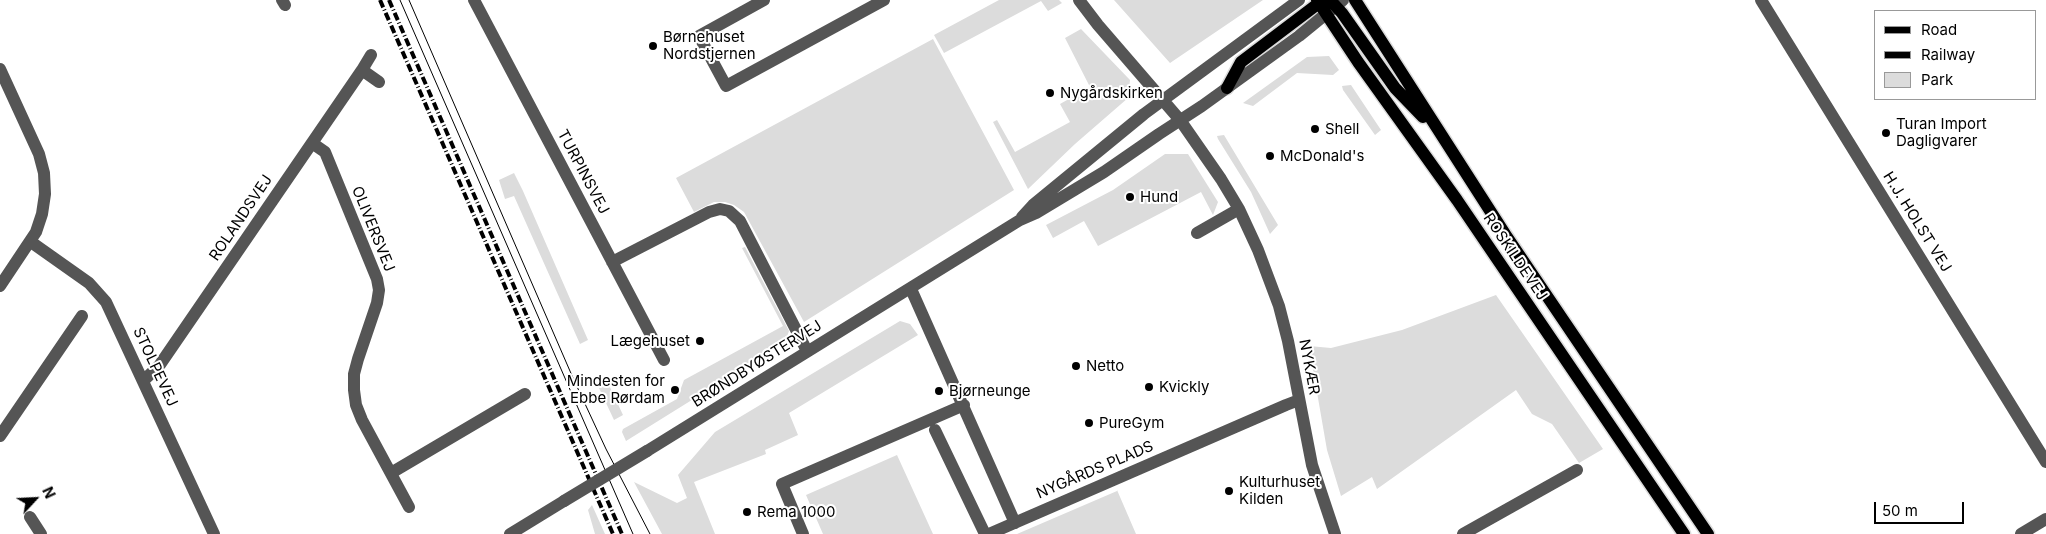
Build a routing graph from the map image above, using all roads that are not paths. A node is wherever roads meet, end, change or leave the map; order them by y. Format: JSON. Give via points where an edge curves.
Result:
{"nodes":[{"id":1,"x":474,"y":0,"type":"edge"},
{"id":2,"x":764,"y":0,"type":"edge"},
{"id":3,"x":884,"y":0,"type":"edge"},
{"id":4,"x":1079,"y":0,"type":"edge"},
{"id":5,"x":1299,"y":0,"type":"edge"},
{"id":6,"x":1355,"y":0,"type":"edge"},
{"id":7,"x":1761,"y":0,"type":"edge"},
{"id":8,"x":1329,"y":3,"type":"edge"},
{"id":9,"x":371,"y":56,"type":"dead end"},
{"id":10,"x":0,"y":69,"type":"edge"},
{"id":11,"x":362,"y":70,"type":"junction"},
{"id":12,"x":379,"y":82,"type":"dead end"},
{"id":13,"x":4,"y":87,"type":"edge"},
{"id":14,"x":1165,"y":100,"type":"junction"},
{"id":15,"x":1180,"y":120,"type":"junction"},
{"id":16,"x":1444,"y":139,"type":"junction"},
{"id":17,"x":312,"y":143,"type":"junction"},
{"id":18,"x":1239,"y":209,"type":"junction"},
{"id":19,"x":1020,"y":220,"type":"junction"},
{"id":20,"x":1197,"y":233,"type":"dead end"},
{"id":21,"x":31,"y":242,"type":"junction"},
{"id":22,"x":612,"y":262,"type":"junction"},
{"id":23,"x":0,"y":286,"type":"edge"},
{"id":24,"x":911,"y":289,"type":"junction"},
{"id":25,"x":82,"y":316,"type":"dead end"},
{"id":26,"x":807,"y":351,"type":"junction"},
{"id":27,"x":664,"y":360,"type":"dead end"},
{"id":28,"x":144,"y":380,"type":"junction"},
{"id":29,"x":525,"y":394,"type":"dead end"},
{"id":30,"x":1299,"y":400,"type":"junction"},
{"id":31,"x":964,"y":405,"type":"junction"},
{"id":32,"x":935,"y":430,"type":"dead end"},
{"id":33,"x":0,"y":436,"type":"edge"},
{"id":34,"x":2046,"y":462,"type":"edge"},
{"id":35,"x":1577,"y":470,"type":"dead end"},
{"id":36,"x":391,"y":473,"type":"junction"},
{"id":37,"x":409,"y":506,"type":"dead end"},
{"id":38,"x":30,"y":517,"type":"dead end"},
{"id":39,"x":2046,"y":519,"type":"edge"},
{"id":40,"x":1015,"y":523,"type":"junction"},
{"id":41,"x":1331,"y":533,"type":"edge"},
{"id":42,"x":41,"y":534,"type":"edge"},
{"id":43,"x":214,"y":534,"type":"edge"},
{"id":44,"x":510,"y":534,"type":"edge"},
{"id":45,"x":803,"y":534,"type":"edge"},
{"id":46,"x":984,"y":534,"type":"edge"},
{"id":47,"x":989,"y":534,"type":"edge"},
{"id":48,"x":1463,"y":534,"type":"edge"},
{"id":49,"x":1684,"y":534,"type":"edge"},
{"id":50,"x":1708,"y":534,"type":"edge"},
{"id":51,"x":2021,"y":534,"type":"edge"}],
"edges":[{"from":1,"to":22,"type":"street","name":"TURPINSVEJ"},
{"from":2,"to":3,"type":"street","via":[[698,36],[726,86]]},
{"from":4,"to":14,"type":"street","name":"NYKÆR"},
{"from":5,"to":14,"type":"street","name":"BRØNDBYØSTERVEJ"},
{"from":6,"to":16,"type":"main road","name":"ROSKILDEVEJ"},
{"from":7,"to":34,"type":"street","name":"H.J. HOLST VEJ"},
{"from":8,"to":15,"type":"street","name":"BRØNDBYØSTERVEJ","via":[[1299,36]]},
{"from":8,"to":16,"type":"main road","via":[[1395,88]]},
{"from":8,"to":49,"type":"main road","name":"ROSKILDEVEJ","via":[[1358,62],[1457,200]]},
{"from":9,"to":11,"type":"street","name":"ROLANDSVEJ"},
{"from":10,"to":13,"type":"street"},
{"from":11,"to":12,"type":"street"},
{"from":11,"to":17,"type":"street","name":"ROLANDSVEJ"},
{"from":13,"to":21,"type":"street","via":[[39,154],[44,173],[42,214]]},
{"from":14,"to":15,"type":"street","name":"NYKÆR"},
{"from":14,"to":19,"type":"street","name":"BRØNDBYØSTERVEJ","via":[[1033,205]]},
{"from":15,"to":18,"type":"street","name":"NYKÆR"},
{"from":15,"to":19,"type":"street","name":"BRØNDBYØSTERVEJ","via":[[1104,172]]},
{"from":16,"to":50,"type":"main road","name":"ROSKILDEVEJ"},
{"from":17,"to":28,"type":"street","name":"ROLANDSVEJ","via":[[159,366]]},
{"from":17,"to":36,"type":"street","name":"OLIVERSVEJ","via":[[325,152],[377,279],[377,303],[354,374],[354,390],[362,420]]},
{"from":18,"to":20,"type":"street"},
{"from":18,"to":30,"type":"street","name":"NYKÆR","via":[[1277,299]]},
{"from":19,"to":24,"type":"street","name":"BRØNDBYØSTERVEJ"},
{"from":21,"to":23,"type":"street"},
{"from":21,"to":28,"type":"street","name":"STOLPEVEJ","via":[[101,295]]},
{"from":22,"to":26,"type":"street","via":[[709,212],[728,211],[740,221]]},
{"from":22,"to":27,"type":"street","name":"TURPINSVEJ"},
{"from":24,"to":26,"type":"street","name":"BRØNDBYØSTERVEJ"},
{"from":24,"to":31,"type":"street"},
{"from":25,"to":33,"type":"street"},
{"from":26,"to":44,"type":"street","name":"BRØNDBYØSTERVEJ","bridge":true},
{"from":28,"to":43,"type":"street","name":"STOLPEVEJ"},
{"from":29,"to":36,"type":"street"},
{"from":30,"to":40,"type":"street","name":"NYGÅRDS PLADS"},
{"from":30,"to":41,"type":"street","name":"NYKÆR","via":[[1312,465]]},
{"from":31,"to":40,"type":"street"},
{"from":31,"to":45,"type":"street","via":[[782,484]]},
{"from":32,"to":46,"type":"street"},
{"from":35,"to":48,"type":"street"},
{"from":36,"to":37,"type":"street","name":"OLIVERSVEJ"},
{"from":38,"to":42,"type":"street"},
{"from":39,"to":51,"type":"street"},
{"from":40,"to":47,"type":"street","name":"NYGÅRDS PLADS"}]}
